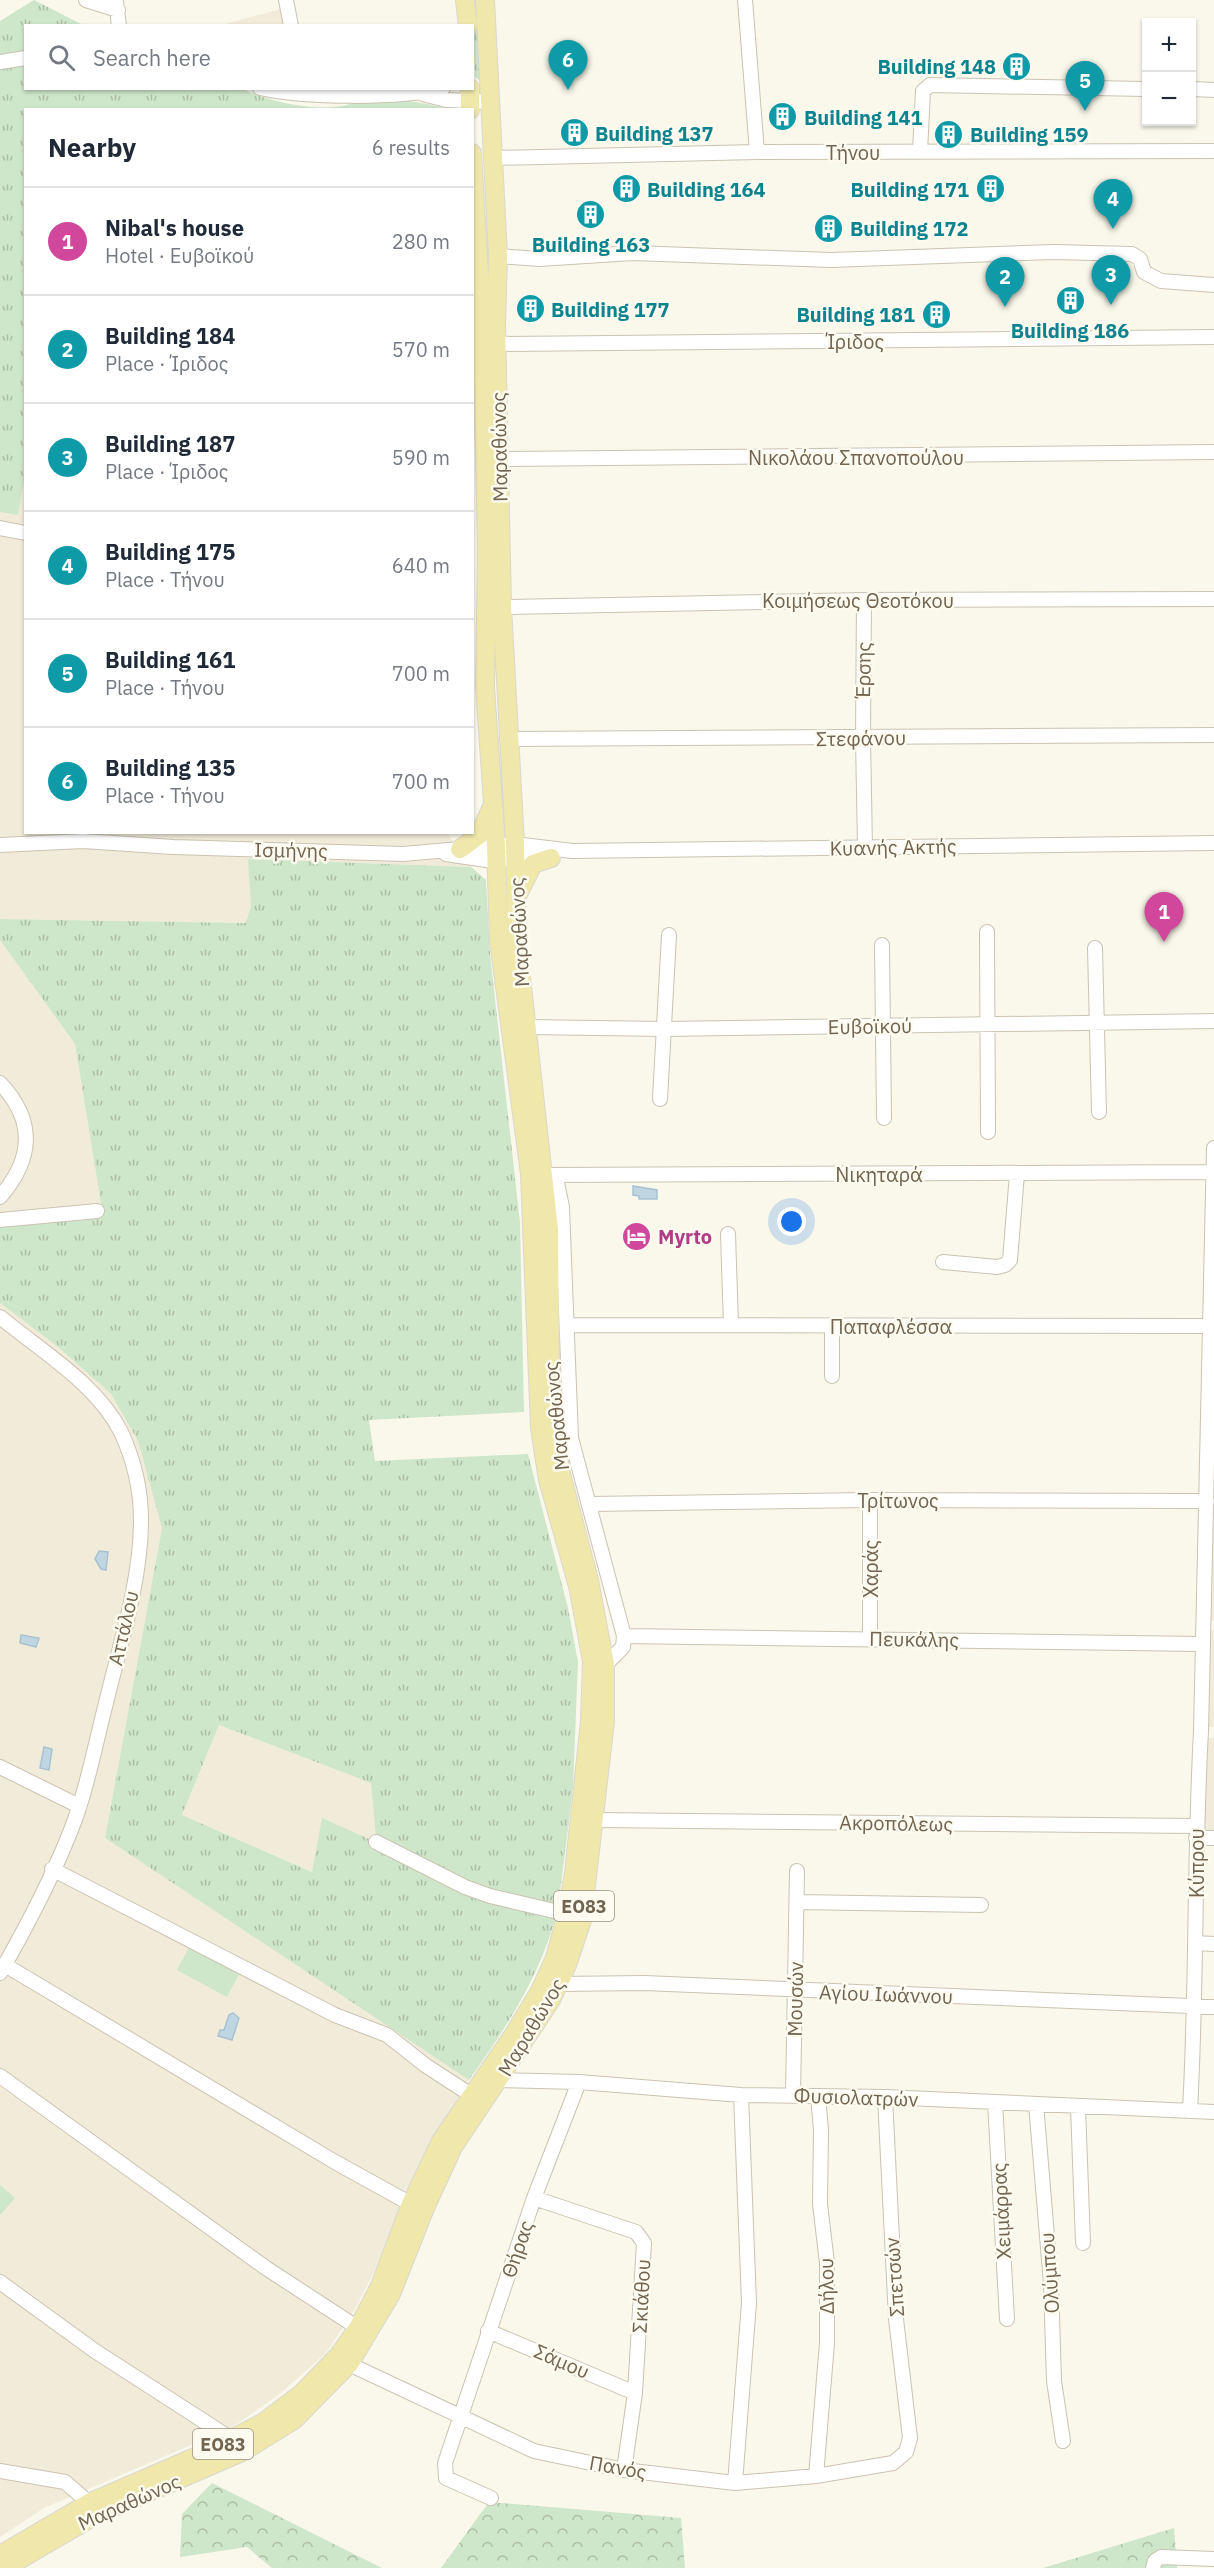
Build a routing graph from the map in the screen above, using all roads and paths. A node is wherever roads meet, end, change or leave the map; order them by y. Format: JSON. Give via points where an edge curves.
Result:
{"nodes":[{"id":1,"x":86,"y":0,"type":"edge"},
{"id":2,"x":286,"y":0,"type":"edge"},
{"id":3,"x":465,"y":0,"type":"edge"},
{"id":4,"x":485,"y":0,"type":"edge"},
{"id":5,"x":496,"y":0,"type":"edge"},
{"id":6,"x":745,"y":0,"type":"edge"},
{"id":7,"x":117,"y":5,"type":"edge"},
{"id":8,"x":487,"y":22,"type":"junction"},
{"id":9,"x":118,"y":24,"type":"edge"},
{"id":10,"x":291,"y":24,"type":"edge"},
{"id":11,"x":468,"y":24,"type":"edge"},
{"id":12,"x":24,"y":58,"type":"edge"},
{"id":13,"x":0,"y":62,"type":"edge"},
{"id":14,"x":1142,"y":88,"type":"edge"},
{"id":15,"x":1196,"y":89,"type":"edge"},
{"id":16,"x":436,"y":90,"type":"edge"},
{"id":17,"x":1214,"y":90,"type":"edge"},
{"id":18,"x":304,"y":91,"type":"edge"},
{"id":19,"x":421,"y":94,"type":"junction"},
{"id":20,"x":477,"y":95,"type":"edge"},
{"id":21,"x":1214,"y":151,"type":"edge"},
{"id":22,"x":756,"y":152,"type":"junction"},
{"id":23,"x":920,"y":152,"type":"junction"},
{"id":24,"x":492,"y":158,"type":"junction"},
{"id":25,"x":474,"y":188,"type":"edge"},
{"id":26,"x":498,"y":256,"type":"junction"},
{"id":27,"x":1214,"y":285,"type":"edge"},
{"id":28,"x":1214,"y":337,"type":"edge"},
{"id":29,"x":496,"y":344,"type":"junction"},
{"id":30,"x":1214,"y":452,"type":"edge"},
{"id":31,"x":499,"y":459,"type":"junction"},
{"id":32,"x":0,"y":528,"type":"edge"},
{"id":33,"x":24,"y":532,"type":"edge"},
{"id":34,"x":1214,"y":599,"type":"edge"},
{"id":35,"x":864,"y":600,"type":"junction"},
{"id":36,"x":502,"y":606,"type":"junction"},
{"id":37,"x":1214,"y":735,"type":"edge"},
{"id":38,"x":862,"y":738,"type":"junction"},
{"id":39,"x":507,"y":739,"type":"junction"},
{"id":40,"x":493,"y":805,"type":"junction"},
{"id":41,"x":83,"y":837,"type":"edge"},
{"id":42,"x":1214,"y":843,"type":"edge"},
{"id":43,"x":0,"y":845,"type":"edge"},
{"id":44,"x":865,"y":848,"type":"junction"},
{"id":45,"x":460,"y":849,"type":"junction"},
{"id":46,"x":572,"y":851,"type":"junction"},
{"id":47,"x":438,"y":852,"type":"junction"},
{"id":48,"x":506,"y":852,"type":"junction"},
{"id":49,"x":551,"y":858,"type":"junction"},
{"id":50,"x":516,"y":904,"type":"junction"},
{"id":51,"x":987,"y":932,"type":"dead end"},
{"id":52,"x":669,"y":935,"type":"dead end"},
{"id":53,"x":882,"y":945,"type":"dead end"},
{"id":54,"x":1095,"y":948,"type":"dead end"},
{"id":55,"x":1214,"y":1021,"type":"edge"},
{"id":56,"x":1097,"y":1023,"type":"junction"},
{"id":57,"x":987,"y":1024,"type":"junction"},
{"id":58,"x":882,"y":1026,"type":"junction"},
{"id":59,"x":527,"y":1027,"type":"junction"},
{"id":60,"x":664,"y":1029,"type":"junction"},
{"id":61,"x":0,"y":1083,"type":"edge"},
{"id":62,"x":660,"y":1099,"type":"dead end"},
{"id":63,"x":1099,"y":1112,"type":"dead end"},
{"id":64,"x":884,"y":1118,"type":"dead end"},
{"id":65,"x":988,"y":1132,"type":"dead end"},
{"id":66,"x":1214,"y":1148,"type":"edge"},
{"id":67,"x":1214,"y":1154,"type":"edge"},
{"id":68,"x":1214,"y":1172,"type":"edge"},
{"id":69,"x":1017,"y":1174,"type":"junction"},
{"id":70,"x":544,"y":1175,"type":"junction"},
{"id":71,"x":0,"y":1197,"type":"edge"},
{"id":72,"x":97,"y":1211,"type":"dead end"},
{"id":73,"x":0,"y":1220,"type":"edge"},
{"id":74,"x":728,"y":1234,"type":"dead end"},
{"id":75,"x":1213,"y":1247,"type":"edge"},
{"id":76,"x":943,"y":1262,"type":"dead end"},
{"id":77,"x":0,"y":1317,"type":"edge"},
{"id":78,"x":567,"y":1325,"type":"junction"},
{"id":79,"x":731,"y":1325,"type":"junction"},
{"id":80,"x":832,"y":1326,"type":"junction"},
{"id":81,"x":1212,"y":1326,"type":"edge"},
{"id":82,"x":832,"y":1376,"type":"dead end"},
{"id":83,"x":1211,"y":1432,"type":"edge"},
{"id":84,"x":870,"y":1500,"type":"junction"},
{"id":85,"x":1206,"y":1501,"type":"junction"},
{"id":86,"x":590,"y":1504,"type":"junction"},
{"id":87,"x":1210,"y":1521,"type":"edge"},
{"id":88,"x":1209,"y":1626,"type":"edge"},
{"id":89,"x":624,"y":1636,"type":"junction"},
{"id":90,"x":870,"y":1639,"type":"junction"},
{"id":91,"x":1203,"y":1644,"type":"junction"},
{"id":92,"x":605,"y":1665,"type":"junction"},
{"id":93,"x":1208,"y":1731,"type":"edge"},
{"id":94,"x":0,"y":1767,"type":"edge"},
{"id":95,"x":79,"y":1806,"type":"junction"},
{"id":96,"x":595,"y":1820,"type":"junction"},
{"id":97,"x":1196,"y":1832,"type":"junction"},
{"id":98,"x":1214,"y":1838,"type":"edge"},
{"id":99,"x":376,"y":1842,"type":"dead end"},
{"id":100,"x":52,"y":1869,"type":"junction"},
{"id":101,"x":797,"y":1871,"type":"dead end"},
{"id":102,"x":797,"y":1902,"type":"junction"},
{"id":103,"x":981,"y":1905,"type":"dead end"},
{"id":104,"x":567,"y":1914,"type":"junction"},
{"id":105,"x":1196,"y":1943,"type":"junction"},
{"id":106,"x":1214,"y":1944,"type":"edge"},
{"id":107,"x":5,"y":1948,"type":"edge"},
{"id":108,"x":2,"y":1969,"type":"edge"},
{"id":109,"x":559,"y":1984,"type":"junction"},
{"id":110,"x":795,"y":1991,"type":"junction"},
{"id":111,"x":1196,"y":2007,"type":"junction"},
{"id":112,"x":1214,"y":2007,"type":"edge"},
{"id":113,"x":0,"y":2076,"type":"edge"},
{"id":114,"x":498,"y":2080,"type":"junction"},
{"id":115,"x":579,"y":2082,"type":"junction"},
{"id":116,"x":471,"y":2095,"type":"junction"},
{"id":117,"x":741,"y":2095,"type":"junction"},
{"id":118,"x":792,"y":2095,"type":"junction"},
{"id":119,"x":818,"y":2096,"type":"junction"},
{"id":120,"x":885,"y":2097,"type":"junction"},
{"id":121,"x":995,"y":2102,"type":"junction"},
{"id":122,"x":1036,"y":2104,"type":"junction"},
{"id":123,"x":1078,"y":2107,"type":"junction"},
{"id":124,"x":1190,"y":2110,"type":"junction"},
{"id":125,"x":1214,"y":2112,"type":"edge"},
{"id":126,"x":534,"y":2198,"type":"junction"},
{"id":127,"x":411,"y":2204,"type":"junction"},
{"id":128,"x":1083,"y":2243,"type":"dead end"},
{"id":129,"x":0,"y":2282,"type":"edge"},
{"id":130,"x":1007,"y":2319,"type":"dead end"},
{"id":131,"x":358,"y":2328,"type":"junction"},
{"id":132,"x":488,"y":2331,"type":"junction"},
{"id":133,"x":349,"y":2364,"type":"junction"},
{"id":134,"x":635,"y":2393,"type":"junction"},
{"id":135,"x":460,"y":2417,"type":"junction"},
{"id":136,"x":233,"y":2440,"type":"junction"},
{"id":137,"x":1063,"y":2440,"type":"dead end"},
{"id":138,"x":903,"y":2455,"type":"joint"},
{"id":139,"x":624,"y":2470,"type":"junction"},
{"id":140,"x":0,"y":2471,"type":"edge"},
{"id":141,"x":816,"y":2476,"type":"junction"},
{"id":142,"x":735,"y":2483,"type":"junction"},
{"id":143,"x":491,"y":2498,"type":"dead end"},
{"id":144,"x":89,"y":2504,"type":"junction"},
{"id":145,"x":0,"y":2555,"type":"edge"},
{"id":146,"x":1214,"y":2559,"type":"edge"},
{"id":147,"x":5,"y":2568,"type":"edge"},
{"id":148,"x":1153,"y":2568,"type":"edge"}],
"edges":[{"from":1,"to":7,"type":"street"},
{"from":2,"to":10,"type":"street"},
{"from":3,"to":11,"type":"main road"},
{"from":4,"to":8,"type":"main road","name":"Μαραθώνος","number":"ΕΟ83"},
{"from":5,"to":8,"type":"main road"},
{"from":6,"to":22,"type":"street"},
{"from":7,"to":9,"type":"street"},
{"from":8,"to":20,"type":"main road","name":"Μαραθώνος","number":"ΕΟ83"},
{"from":12,"to":13,"type":"street"},
{"from":14,"to":23,"type":"street","via":[[930,85],[923,91]]},
{"from":15,"to":17,"type":"street"},
{"from":16,"to":19,"type":"street"},
{"from":18,"to":19,"type":"street"},
{"from":19,"to":20,"type":"street","via":[[446,100]]},
{"from":20,"to":24,"type":"main road","name":"Μαραθώνος","number":"ΕΟ83"},
{"from":21,"to":23,"type":"street","name":"Τήνου"},
{"from":22,"to":23,"type":"street","name":"Τήνου"},
{"from":22,"to":24,"type":"street","name":"Τήνου"},
{"from":24,"to":26,"type":"main road","name":"Μαραθώνος","number":"ΕΟ83"},
{"from":25,"to":40,"type":"main road","name":"Μαραθώνος","number":"ΕΟ83","via":[[482,326],[487,548],[485,687]]},
{"from":26,"to":27,"type":"street","via":[[539,259],[633,253],[831,260],[1054,252],[1132,254],[1140,259],[1144,273],[1153,278]]},
{"from":26,"to":29,"type":"main road","name":"Μαραθώνος","number":"ΕΟ83"},
{"from":28,"to":29,"type":"street","name":"Ίριδος"},
{"from":29,"to":31,"type":"main road","name":"Μαραθώνος","number":"ΕΟ83"},
{"from":30,"to":31,"type":"street","name":"Νικολάου Σπανοπούλου"},
{"from":31,"to":36,"type":"main road","name":"Μαραθώνος","number":"ΕΟ83"},
{"from":32,"to":33,"type":"street"},
{"from":34,"to":35,"type":"street","name":"Κοιμήσεως Θεοτόκου"},
{"from":35,"to":36,"type":"street","name":"Κοιμήσεως Θεοτόκου"},
{"from":35,"to":38,"type":"street","name":"Έρσης"},
{"from":36,"to":39,"type":"main road","name":"Μαραθώνος","number":"ΕΟ83"},
{"from":37,"to":38,"type":"street","name":"Στεφάνου"},
{"from":38,"to":39,"type":"street","name":"Στεφάνου"},
{"from":38,"to":44,"type":"street","name":"Έρσης"},
{"from":39,"to":48,"type":"main road","name":"Μαραθώνος","number":"ΕΟ83"},
{"from":40,"to":45,"type":"main road","via":[[479,835]]},
{"from":40,"to":48,"type":"main road","name":"Μαραθώνος","number":"ΕΟ83"},
{"from":41,"to":43,"type":"street","name":"Ισμήνης"},
{"from":41,"to":47,"type":"street","name":"Ισμήνης","via":[[173,848]]},
{"from":42,"to":44,"type":"street","name":"Κυανής Ακτής"},
{"from":44,"to":46,"type":"street","name":"Κυανής Ακτής"},
{"from":45,"to":47,"type":"street"},
{"from":45,"to":48,"type":"street"},
{"from":46,"to":48,"type":"street","name":"Κυανής Ακτής"},
{"from":46,"to":49,"type":"street","name":"Κυανής Ακτής"},
{"from":47,"to":48,"type":"street"},
{"from":48,"to":49,"type":"street","name":"Κυανής Ακτής"},
{"from":48,"to":50,"type":"main road","name":"Μαραθώνος","number":"ΕΟ83"},
{"from":48,"to":104,"type":"main road","name":"Μαραθώνος","number":"ΕΟ83","via":[[499,941],[530,1174],[540,1428],[548,1479],[578,1586],[591,1661],[590,1721]]},
{"from":49,"to":50,"type":"main road","via":[[529,869]]},
{"from":50,"to":59,"type":"main road","name":"Μαραθώνος","number":"ΕΟ83"},
{"from":51,"to":57,"type":"street"},
{"from":52,"to":60,"type":"street"},
{"from":53,"to":58,"type":"street"},
{"from":54,"to":56,"type":"street"},
{"from":55,"to":56,"type":"street","name":"Ευβοϊκού"},
{"from":56,"to":57,"type":"street","name":"Ευβοϊκού"},
{"from":56,"to":63,"type":"street"},
{"from":57,"to":58,"type":"street","name":"Ευβοϊκού"},
{"from":57,"to":65,"type":"street"},
{"from":58,"to":60,"type":"street","name":"Ευβοϊκού"},
{"from":58,"to":64,"type":"street"},
{"from":59,"to":60,"type":"street","name":"Ευβοϊκού"},
{"from":59,"to":70,"type":"main road","name":"Μαραθώνος","number":"ΕΟ83"},
{"from":60,"to":62,"type":"street"},
{"from":61,"to":71,"type":"street","via":[[16,1104],[27,1134],[20,1171]]},
{"from":66,"to":67,"type":"street","name":"Κύπρου"},
{"from":67,"to":68,"type":"street","name":"Κύπρου"},
{"from":68,"to":69,"type":"street","name":"Νικηταρά"},
{"from":68,"to":75,"type":"street","name":"Κύπρου"},
{"from":69,"to":70,"type":"street","name":"Νικηταρά"},
{"from":69,"to":76,"type":"street","via":[[1010,1260],[998,1267]]},
{"from":70,"to":78,"type":"street","via":[[557,1183],[562,1207]]},
{"from":70,"to":92,"type":"main road","name":"Μαραθώνος","number":"ΕΟ83","via":[[549,1230],[553,1427],[561,1474],[590,1580]]},
{"from":72,"to":73,"type":"street"},
{"from":74,"to":79,"type":"street"},
{"from":75,"to":81,"type":"street","name":"Κύπρου"},
{"from":77,"to":95,"type":"street","name":"Αττάλου","via":[[66,1370],[110,1413],[127,1446],[139,1490],[137,1562]]},
{"from":78,"to":79,"type":"street","name":"Παπαφλέσσα"},
{"from":78,"to":86,"type":"street","via":[[571,1438]]},
{"from":79,"to":80,"type":"street","name":"Παπαφλέσσα"},
{"from":80,"to":81,"type":"street","name":"Παπαφλέσσα"},
{"from":80,"to":82,"type":"street"},
{"from":81,"to":83,"type":"street","name":"Κύπρου"},
{"from":83,"to":85,"type":"street","name":"Κύπρου"},
{"from":84,"to":85,"type":"street","name":"Τρίτωνος"},
{"from":84,"to":86,"type":"street","name":"Τρίτωνος"},
{"from":84,"to":90,"type":"street","name":"Χαράς"},
{"from":85,"to":87,"type":"street","name":"Κύπρου"},
{"from":86,"to":89,"type":"street"},
{"from":87,"to":88,"type":"street","name":"Κύπρου"},
{"from":88,"to":91,"type":"street","name":"Κύπρου"},
{"from":89,"to":90,"type":"street","name":"Πευκάλης"},
{"from":89,"to":92,"type":"street","via":[[622,1647]]},
{"from":90,"to":91,"type":"street","name":"Πευκάλης"},
{"from":91,"to":93,"type":"street","name":"Κύπρου"},
{"from":92,"to":96,"type":"main road","name":"Μαραθώνος","number":"ΕΟ83","via":[[605,1721]]},
{"from":93,"to":97,"type":"street","name":"Κύπρου"},
{"from":94,"to":95,"type":"street"},
{"from":95,"to":100,"type":"street","name":"Αττάλου"},
{"from":96,"to":97,"type":"street","name":"Ακροπόλεως"},
{"from":96,"to":109,"type":"main road","name":"Μαραθώνος","number":"ΕΟ83","via":[[582,1920]]},
{"from":97,"to":98,"type":"street","name":"Ακροπόλεως"},
{"from":97,"to":105,"type":"street","name":"Κύπρου"},
{"from":99,"to":104,"type":"street","via":[[481,1893]]},
{"from":100,"to":107,"type":"street","name":"Αττάλου"},
{"from":100,"to":116,"type":"street","via":[[335,2015],[387,2035]]},
{"from":101,"to":102,"type":"street","name":"Μουσών"},
{"from":102,"to":103,"type":"street"},
{"from":102,"to":110,"type":"street","name":"Μουσών"},
{"from":104,"to":116,"type":"main road","name":"Μαραθώνος","number":"ΕΟ83","via":[[555,1958],[540,1991]]},
{"from":105,"to":106,"type":"street"},
{"from":105,"to":111,"type":"street","name":"Κύπρου"},
{"from":107,"to":108,"type":"street","name":"Αττάλου"},
{"from":108,"to":127,"type":"street"},
{"from":109,"to":110,"type":"street","name":"Αγίου Ιωάννου","via":[[644,1983]]},
{"from":109,"to":114,"type":"main road","name":"Μαραθώνος","number":"ΕΟ83"},
{"from":110,"to":111,"type":"street","name":"Αγίου Ιωάννου"},
{"from":110,"to":118,"type":"street","name":"Μουσών"},
{"from":111,"to":112,"type":"street","name":"Αγίου Ιωάννου"},
{"from":111,"to":124,"type":"street","name":"Κύπρου"},
{"from":113,"to":131,"type":"street","via":[[256,2262]]},
{"from":114,"to":115,"type":"street","name":"Φυσιολατρών"},
{"from":114,"to":133,"type":"main road","name":"Μαραθώνος","number":"ΕΟ83","via":[[453,2147],[391,2294]]},
{"from":115,"to":117,"type":"street","name":"Φυσιολατρών"},
{"from":115,"to":126,"type":"street","name":"Θήρας"},
{"from":116,"to":127,"type":"main road","name":"Μαραθώνος","number":"ΕΟ83","via":[[441,2141]]},
{"from":117,"to":118,"type":"street","name":"Φυσιολατρών"},
{"from":117,"to":142,"type":"street","via":[[749,2303]]},
{"from":118,"to":119,"type":"street","name":"Φυσιολατρών"},
{"from":119,"to":120,"type":"street","name":"Φυσιολατρών"},
{"from":119,"to":141,"type":"street","name":"Δήλου","via":[[820,2204],[827,2264],[826,2343]]},
{"from":120,"to":121,"type":"street","name":"Φυσιολατρών"},
{"from":120,"to":138,"type":"street","name":"Σπετσών","via":[[896,2319],[909,2438]]},
{"from":121,"to":122,"type":"street","name":"Φυσιολατρών"},
{"from":121,"to":130,"type":"street","name":"Χειμάρρας"},
{"from":122,"to":123,"type":"street","name":"Φυσιολατρών"},
{"from":122,"to":137,"type":"street","name":"Ολύμπου","via":[[1051,2284],[1054,2381]]},
{"from":123,"to":124,"type":"street","name":"Φυσιολατρών"},
{"from":123,"to":128,"type":"street"},
{"from":124,"to":125,"type":"street","name":"Φυσιολατρών"},
{"from":126,"to":132,"type":"street","name":"Θήρας"},
{"from":126,"to":134,"type":"street","name":"Σκιάθου","via":[[641,2236],[644,2243]]},
{"from":127,"to":131,"type":"main road","name":"Μαραθώνος","number":"ΕΟ83","via":[[380,2286]]},
{"from":129,"to":136,"type":"street"},
{"from":131,"to":136,"type":"main road","name":"Μαραθώνος","number":"ΕΟ83","via":[[338,2356],[301,2394]]},
{"from":132,"to":134,"type":"street","name":"Σάμου"},
{"from":132,"to":135,"type":"street","name":"Θήρας"},
{"from":133,"to":135,"type":"street","name":"Πανός"},
{"from":133,"to":147,"type":"main road","name":"Μαραθώνος","number":"ΕΟ83","via":[[294,2420],[242,2452],[96,2515]]},
{"from":134,"to":139,"type":"street","name":"Σκιάθου"},
{"from":135,"to":139,"type":"street","name":"Πανός","via":[[534,2451]]},
{"from":135,"to":143,"type":"street","name":"Θήρας","via":[[445,2463],[446,2478]]},
{"from":136,"to":144,"type":"main road","name":"Μαραθώνος","number":"ΕΟ83"},
{"from":138,"to":141,"type":"street","name":"Πανός","via":[[893,2463]]},
{"from":139,"to":142,"type":"street","name":"Πανός"},
{"from":140,"to":144,"type":"street","via":[[65,2482]]},
{"from":141,"to":142,"type":"street","name":"Πανός"},
{"from":144,"to":145,"type":"main road","name":"Μαραθώνος","number":"ΕΟ83"},
{"from":146,"to":148,"type":"street","via":[[1161,2557]]}]}
